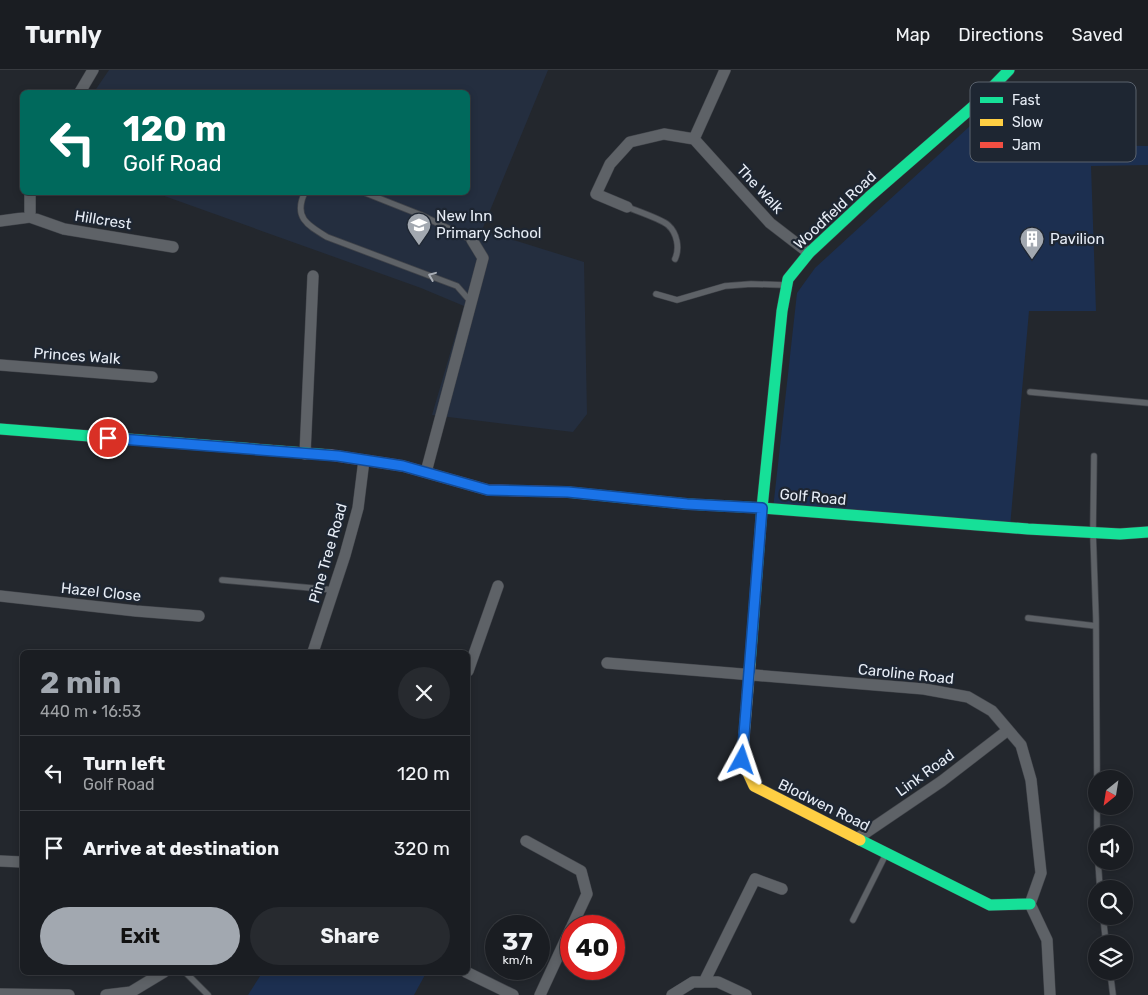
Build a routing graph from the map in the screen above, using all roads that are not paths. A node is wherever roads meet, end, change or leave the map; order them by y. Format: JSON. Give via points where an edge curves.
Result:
{"nodes":[{"id":1,"x":93,"y":70,"type":"edge"},
{"id":2,"x":725,"y":70,"type":"edge"},
{"id":3,"x":1009,"y":70,"type":"edge"},
{"id":4,"x":997,"y":82,"type":"edge"},
{"id":5,"x":81,"y":90,"type":"edge"},
{"id":6,"x":970,"y":109,"type":"edge"},
{"id":7,"x":694,"y":139,"type":"junction"},
{"id":8,"x":30,"y":195,"type":"edge"},
{"id":9,"x":304,"y":195,"type":"edge"},
{"id":10,"x":371,"y":195,"type":"edge"},
{"id":11,"x":627,"y":207,"type":"joint"},
{"id":12,"x":30,"y":216,"type":"junction"},
{"id":13,"x":0,"y":221,"type":"edge"},
{"id":14,"x":472,"y":240,"type":"joint"},
{"id":15,"x":173,"y":247,"type":"dead end"},
{"id":16,"x":809,"y":253,"type":"junction"},
{"id":17,"x":675,"y":259,"type":"dead end"},
{"id":18,"x":313,"y":276,"type":"dead end"},
{"id":19,"x":787,"y":286,"type":"junction"},
{"id":20,"x":656,"y":294,"type":"dead end"},
{"id":21,"x":471,"y":302,"type":"junction"},
{"id":22,"x":0,"y":365,"type":"edge"},
{"id":23,"x":152,"y":376,"type":"dead end"},
{"id":24,"x":1030,"y":392,"type":"dead end"},
{"id":25,"x":1148,"y":403,"type":"edge"},
{"id":26,"x":0,"y":429,"type":"edge"},
{"id":27,"x":305,"y":454,"type":"junction"},
{"id":28,"x":1094,"y":456,"type":"dead end"},
{"id":29,"x":364,"y":460,"type":"junction"},
{"id":30,"x":426,"y":472,"type":"junction"},
{"id":31,"x":762,"y":508,"type":"junction"},
{"id":32,"x":1148,"y":532,"type":"edge"},
{"id":33,"x":1093,"y":533,"type":"junction"},
{"id":34,"x":222,"y":580,"type":"dead end"},
{"id":35,"x":498,"y":586,"type":"dead end"},
{"id":36,"x":334,"y":590,"type":"junction"},
{"id":37,"x":0,"y":596,"type":"edge"},
{"id":38,"x":198,"y":616,"type":"dead end"},
{"id":39,"x":1028,"y":618,"type":"dead end"},
{"id":40,"x":1096,"y":626,"type":"junction"},
{"id":41,"x":314,"y":650,"type":"edge"},
{"id":42,"x":607,"y":663,"type":"dead end"},
{"id":43,"x":470,"y":665,"type":"edge"},
{"id":44,"x":750,"y":674,"type":"junction"},
{"id":45,"x":1008,"y":730,"type":"junction"},
{"id":46,"x":1097,"y":770,"type":"edge"},
{"id":47,"x":858,"y":838,"type":"junction"},
{"id":48,"x":526,"y":841,"type":"dead end"},
{"id":49,"x":887,"y":852,"type":"junction"},
{"id":50,"x":0,"y":861,"type":"edge"},
{"id":51,"x":20,"y":862,"type":"edge"},
{"id":52,"x":782,"y":889,"type":"dead end"},
{"id":53,"x":1030,"y":904,"type":"junction"},
{"id":54,"x":577,"y":915,"type":"edge"},
{"id":55,"x":853,"y":920,"type":"dead end"},
{"id":56,"x":560,"y":952,"type":"edge"},
{"id":57,"x":470,"y":974,"type":"edge"},
{"id":58,"x":159,"y":975,"type":"edge"},
{"id":59,"x":188,"y":975,"type":"edge"},
{"id":60,"x":1111,"y":980,"type":"edge"},
{"id":61,"x":704,"y":982,"type":"junction"},
{"id":62,"x":0,"y":994,"type":"edge"},
{"id":63,"x":69,"y":995,"type":"edge"},
{"id":64,"x":106,"y":995,"type":"edge"},
{"id":65,"x":208,"y":995,"type":"edge"},
{"id":66,"x":513,"y":995,"type":"edge"},
{"id":67,"x":540,"y":995,"type":"edge"},
{"id":68,"x":672,"y":995,"type":"edge"},
{"id":69,"x":746,"y":995,"type":"edge"},
{"id":70,"x":1050,"y":995,"type":"edge"},
{"id":71,"x":1113,"y":995,"type":"edge"}],
"edges":[{"from":1,"to":5,"type":"street"},
{"from":2,"to":7,"type":"street"},
{"from":3,"to":4,"type":"street","name":"Woodfield Road"},
{"from":6,"to":16,"type":"street","name":"Woodfield Road"},
{"from":7,"to":11,"type":"street","via":[[664,134],[630,142],[610,164],[596,194]]},
{"from":7,"to":16,"type":"street","name":"The Walk","via":[[770,223]]},
{"from":8,"to":12,"type":"street"},
{"from":21,"to":9,"type":"lane","one_way":true,"via":[[457,286],[327,237],[309,226],[301,216]]},
{"from":10,"to":14,"type":"lane"},
{"from":11,"to":17,"type":"lane","via":[[667,224],[677,244]]},
{"from":12,"to":13,"type":"street"},
{"from":12,"to":15,"type":"street","name":"Hillcrest","via":[[64,229]]},
{"from":14,"to":21,"type":"street","via":[[483,258]]},
{"from":16,"to":19,"type":"street","name":"Woodfield Road","via":[[788,279]]},
{"from":18,"to":27,"type":"street"},
{"from":19,"to":20,"type":"lane","via":[[725,286],[677,300]]},
{"from":19,"to":31,"type":"street","name":"Woodfield Road"},
{"from":21,"to":30,"type":"street"},
{"from":22,"to":23,"type":"street","name":"Princes Walk"},
{"from":24,"to":25,"type":"lane"},
{"from":26,"to":27,"type":"street","name":"Golf Road"},
{"from":27,"to":29,"type":"street","name":"Golf Road"},
{"from":28,"to":33,"type":"lane"},
{"from":29,"to":30,"type":"street","name":"Golf Road"},
{"from":29,"to":36,"type":"street","name":"Pine Tree Road","via":[[358,508]]},
{"from":30,"to":31,"type":"street","name":"Golf Road","via":[[488,490],[568,492]]},
{"from":31,"to":33,"type":"street","name":"Golf Road"},
{"from":31,"to":44,"type":"street","name":"Blodwen Road"},
{"from":32,"to":33,"type":"street","name":"Golf Road"},
{"from":33,"to":40,"type":"lane"},
{"from":34,"to":36,"type":"lane"},
{"from":35,"to":43,"type":"street"},
{"from":36,"to":41,"type":"street","name":"Pine Tree Road"},
{"from":37,"to":38,"type":"street","name":"Hazel Close"},
{"from":39,"to":40,"type":"lane"},
{"from":40,"to":46,"type":"lane"},
{"from":42,"to":44,"type":"street","name":"Caroline Road"},
{"from":44,"to":45,"type":"street","name":"Caroline Road","via":[[924,689],[968,697],[992,710]]},
{"from":44,"to":47,"type":"street","name":"Blodwen Road","via":[[742,760],[754,786]]},
{"from":45,"to":47,"type":"street","name":"Link Road","via":[[942,781]]},
{"from":45,"to":53,"type":"street","name":"Caroline Road","via":[[1021,745],[1031,780],[1041,873]]},
{"from":47,"to":49,"type":"street","name":"Blodwen Road"},
{"from":48,"to":54,"type":"street","via":[[581,871],[587,894]]},
{"from":49,"to":53,"type":"street","name":"Blodwen Road","via":[[990,905]]},
{"from":49,"to":55,"type":"lane"},
{"from":50,"to":51,"type":"street"},
{"from":52,"to":61,"type":"street","via":[[755,879]]},
{"from":53,"to":70,"type":"street","via":[[1047,940]]},
{"from":56,"to":67,"type":"street"},
{"from":57,"to":66,"type":"street"},
{"from":58,"to":64,"type":"street","via":[[131,992]]},
{"from":59,"to":65,"type":"lane"},
{"from":60,"to":71,"type":"lane"},
{"from":61,"to":68,"type":"street","via":[[693,982]]},
{"from":61,"to":69,"type":"street","via":[[718,982]]},
{"from":62,"to":63,"type":"street"}]}
